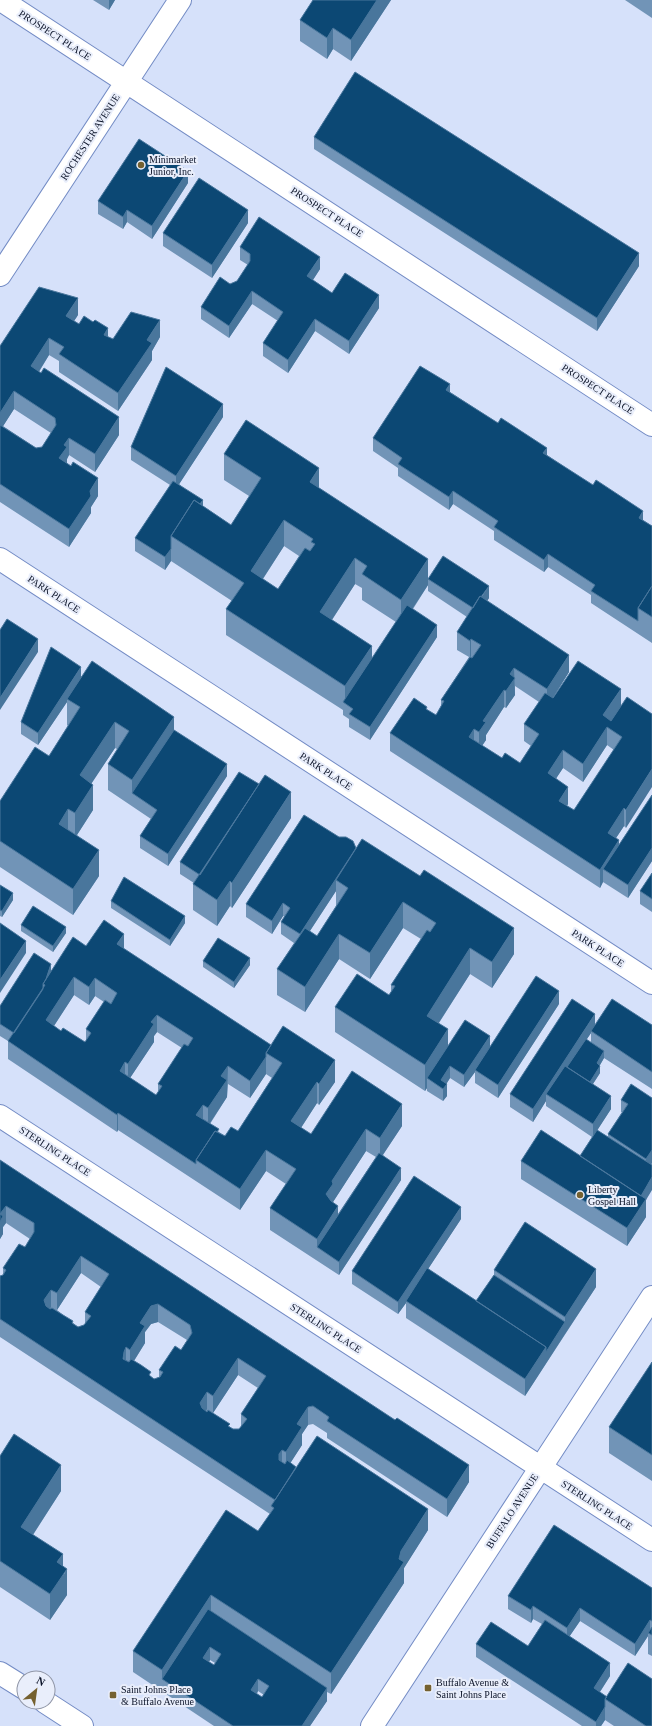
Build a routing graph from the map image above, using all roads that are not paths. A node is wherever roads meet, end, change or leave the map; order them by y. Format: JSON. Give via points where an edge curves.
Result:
{"nodes":[{"id":1,"x":1,"y":0,"type":"edge"},
{"id":2,"x":180,"y":0,"type":"edge"},
{"id":3,"x":126,"y":81,"type":"junction"},
{"id":4,"x":0,"y":275,"type":"edge"},
{"id":5,"x":652,"y":425,"type":"edge"},
{"id":6,"x":0,"y":559,"type":"edge"},
{"id":7,"x":652,"y":983,"type":"edge"},
{"id":8,"x":0,"y":1116,"type":"edge"},
{"id":9,"x":652,"y":1297,"type":"edge"},
{"id":10,"x":540,"y":1468,"type":"junction"},
{"id":11,"x":652,"y":1540,"type":"edge"},
{"id":12,"x":0,"y":1673,"type":"edge"},
{"id":13,"x":16,"y":1683,"type":"edge"},
{"id":14,"x":56,"y":1709,"type":"edge"},
{"id":15,"x":82,"y":1726,"type":"edge"},
{"id":16,"x":372,"y":1726,"type":"edge"}],
"edges":[{"from":1,"to":3,"type":"street","name":"PROSPECT PLACE"},
{"from":2,"to":3,"type":"street","name":"ROCHESTER AVENUE"},
{"from":3,"to":4,"type":"street","name":"ROCHESTER AVENUE"},
{"from":3,"to":5,"type":"street","name":"PROSPECT PLACE"},
{"from":6,"to":7,"type":"street","name":"PARK PLACE"},
{"from":8,"to":10,"type":"street","name":"STERLING PLACE"},
{"from":9,"to":10,"type":"street","name":"BUFFALO AVENUE"},
{"from":10,"to":11,"type":"street","name":"STERLING PLACE"},
{"from":10,"to":16,"type":"street","name":"BUFFALO AVENUE"},
{"from":12,"to":13,"type":"street"},
{"from":14,"to":15,"type":"street"}]}
